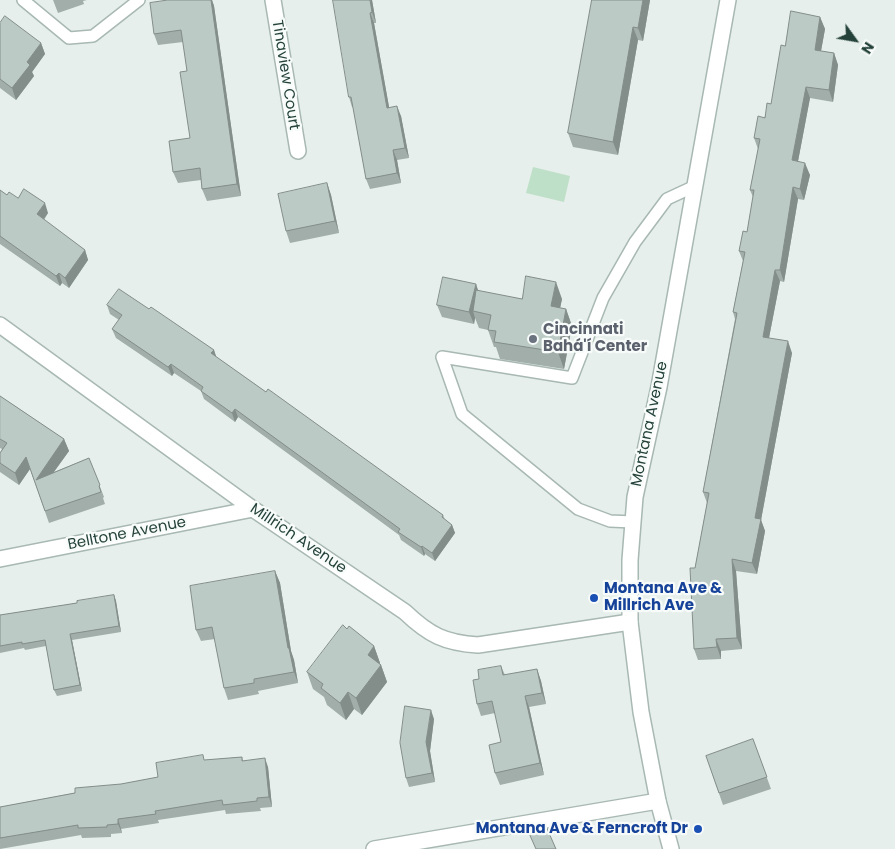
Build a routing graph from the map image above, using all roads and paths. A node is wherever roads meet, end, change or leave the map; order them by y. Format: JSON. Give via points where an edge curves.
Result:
{"nodes":[{"id":1,"x":23,"y":0,"type":"edge"},
{"id":2,"x":139,"y":0,"type":"edge"},
{"id":3,"x":273,"y":0,"type":"edge"},
{"id":4,"x":728,"y":0,"type":"edge"},
{"id":5,"x":298,"y":151,"type":"dead end"},
{"id":6,"x":695,"y":186,"type":"junction"},
{"id":7,"x":0,"y":325,"type":"edge"},
{"id":8,"x":253,"y":509,"type":"junction"},
{"id":9,"x":633,"y":522,"type":"junction"},
{"id":10,"x":0,"y":559,"type":"edge"},
{"id":11,"x":630,"y":622,"type":"junction"},
{"id":12,"x":658,"y":801,"type":"junction"},
{"id":13,"x":374,"y":849,"type":"edge"},
{"id":14,"x":671,"y":849,"type":"edge"}],
"edges":[{"from":1,"to":2,"type":"lane","via":[[69,38],[93,36]]},
{"from":3,"to":5,"type":"street","name":"Tinaview Court"},
{"from":4,"to":6,"type":"street","name":"Montana Avenue"},
{"from":6,"to":9,"type":"street","name":"Montana Avenue","via":[[659,387],[635,497]]},
{"from":6,"to":9,"type":"lane","via":[[667,198],[635,242],[603,298],[572,378],[442,357],[462,414],[578,509],[610,521]]},
{"from":7,"to":8,"type":"street","name":"Millrich Avenue"},
{"from":8,"to":10,"type":"street","name":"Belltone Avenue"},
{"from":8,"to":11,"type":"street","name":"Millrich Avenue","via":[[405,612],[420,627],[438,638],[458,644],[478,645]]},
{"from":9,"to":11,"type":"street","name":"Montana Avenue"},
{"from":11,"to":12,"type":"street","name":"Montana Avenue","via":[[641,712]]},
{"from":12,"to":13,"type":"street"},
{"from":12,"to":14,"type":"street","name":"Montana Avenue"}]}
